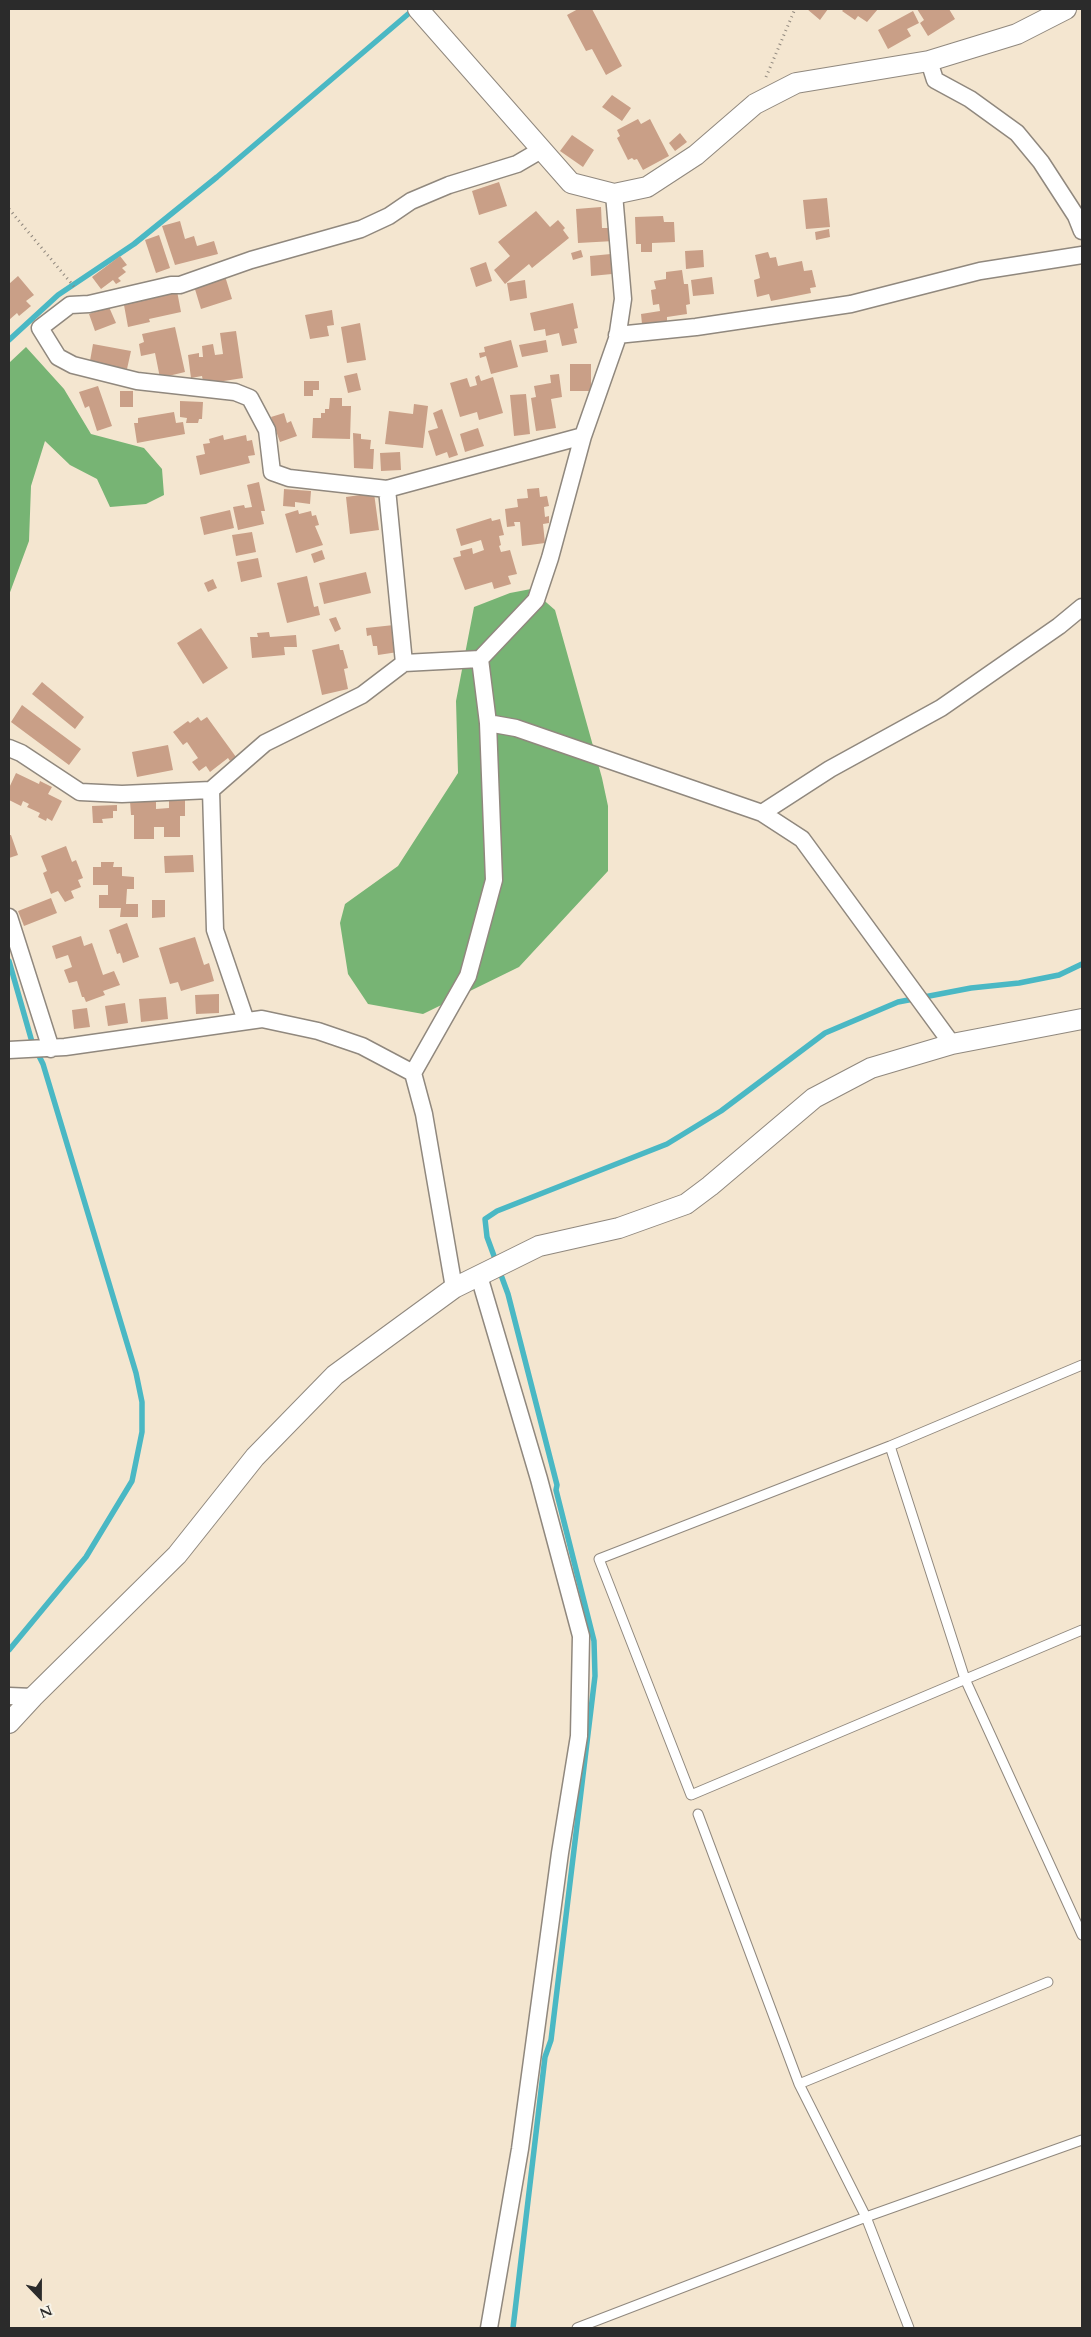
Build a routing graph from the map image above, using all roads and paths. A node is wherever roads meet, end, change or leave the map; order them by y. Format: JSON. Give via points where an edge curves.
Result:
{"nodes":[{"id":1,"x":418,"y":9,"type":"edge"},
{"id":2,"x":795,"y":9,"type":"edge"},
{"id":3,"x":1066,"y":9,"type":"edge"},
{"id":4,"x":929,"y":60,"type":"junction"},
{"id":5,"x":755,"y":104,"type":"junction"},
{"id":6,"x":541,"y":150,"type":"junction"},
{"id":7,"x":614,"y":194,"type":"junction"},
{"id":8,"x":9,"y":209,"type":"edge"},
{"id":9,"x":1082,"y":231,"type":"edge"},
{"id":10,"x":1082,"y":255,"type":"edge"},
{"id":11,"x":89,"y":304,"type":"junction"},
{"id":12,"x":617,"y":335,"type":"junction"},
{"id":13,"x":583,"y":436,"type":"junction"},
{"id":14,"x":387,"y":489,"type":"junction"},
{"id":15,"x":1082,"y":607,"type":"edge"},
{"id":16,"x":480,"y":659,"type":"junction"},
{"id":17,"x":404,"y":662,"type":"junction"},
{"id":18,"x":488,"y":723,"type":"junction"},
{"id":19,"x":9,"y":748,"type":"edge"},
{"id":20,"x":211,"y":790,"type":"junction"},
{"id":21,"x":762,"y":813,"type":"junction"},
{"id":22,"x":9,"y":917,"type":"edge"},
{"id":23,"x":1082,"y":1019,"type":"edge"},
{"id":24,"x":246,"y":1021,"type":"junction"},
{"id":25,"x":952,"y":1044,"type":"junction"},
{"id":26,"x":51,"y":1049,"type":"junction"},
{"id":27,"x":9,"y":1050,"type":"edge"},
{"id":28,"x":413,"y":1073,"type":"junction"},
{"id":29,"x":479,"y":1276,"type":"junction"},
{"id":30,"x":454,"y":1288,"type":"junction"},
{"id":31,"x":1082,"y":1365,"type":"edge"},
{"id":32,"x":890,"y":1446,"type":"junction"},
{"id":33,"x":1082,"y":1630,"type":"edge"},
{"id":34,"x":965,"y":1679,"type":"junction"},
{"id":35,"x":9,"y":1696,"type":"edge"},
{"id":36,"x":32,"y":1696,"type":"junction"},
{"id":37,"x":9,"y":1723,"type":"edge"},
{"id":38,"x":698,"y":1814,"type":"dead end"},
{"id":39,"x":1082,"y":1935,"type":"edge"},
{"id":40,"x":1048,"y":1982,"type":"dead end"},
{"id":41,"x":799,"y":2084,"type":"junction"},
{"id":42,"x":1082,"y":2140,"type":"edge"},
{"id":43,"x":866,"y":2217,"type":"junction"},
{"id":44,"x":489,"y":2328,"type":"edge"},
{"id":45,"x":577,"y":2328,"type":"edge"},
{"id":46,"x":909,"y":2328,"type":"edge"}],
"edges":[{"from":1,"to":6,"type":"street"},
{"from":2,"to":5,"type":"path"},
{"from":3,"to":4,"type":"street","via":[[1017,34]]},
{"from":4,"to":5,"type":"street","via":[[796,82]]},
{"from":4,"to":9,"type":"street","via":[[935,80],[970,99],[1017,133],[1046,170]]},
{"from":5,"to":7,"type":"street","via":[[696,156],[648,188]]},
{"from":6,"to":7,"type":"street","via":[[571,183]]},
{"from":6,"to":11,"type":"street","via":[[517,164],[449,185],[411,201],[389,216],[360,229],[251,260],[180,285]]},
{"from":7,"to":12,"type":"street","via":[[623,299]]},
{"from":8,"to":11,"type":"path"},
{"from":10,"to":12,"type":"street","via":[[980,271],[851,304],[696,328]]},
{"from":11,"to":14,"type":"street","via":[[70,305],[40,328],[58,357],[73,365],[137,381],[235,392],[250,398],[267,430],[272,472],[313,481]]},
{"from":12,"to":13,"type":"street"},
{"from":13,"to":14,"type":"street"},
{"from":13,"to":16,"type":"street","via":[[536,600]]},
{"from":14,"to":17,"type":"street"},
{"from":15,"to":21,"type":"street","via":[[941,708],[830,769]]},
{"from":16,"to":17,"type":"street"},
{"from":16,"to":18,"type":"street"},
{"from":17,"to":20,"type":"street","via":[[362,695],[265,743]]},
{"from":18,"to":21,"type":"street","via":[[516,728]]},
{"from":18,"to":28,"type":"street","via":[[494,880],[468,976]]},
{"from":19,"to":20,"type":"street","via":[[80,792],[122,794]]},
{"from":20,"to":24,"type":"street","via":[[215,930]]},
{"from":21,"to":25,"type":"street","via":[[802,839]]},
{"from":22,"to":26,"type":"street"},
{"from":23,"to":25,"type":"street"},
{"from":24,"to":26,"type":"street"},
{"from":24,"to":28,"type":"street","via":[[262,1019],[318,1031],[362,1046]]},
{"from":25,"to":29,"type":"street","via":[[871,1068],[814,1098],[686,1204],[619,1228],[539,1246]]},
{"from":26,"to":27,"type":"street"},
{"from":28,"to":30,"type":"street","via":[[424,1114]]},
{"from":29,"to":30,"type":"street"},
{"from":29,"to":44,"type":"street","via":[[540,1480],[581,1645],[579,1736],[520,2149]]},
{"from":30,"to":36,"type":"street","via":[[334,1375],[255,1457],[177,1555]]},
{"from":31,"to":32,"type":"lane"},
{"from":32,"to":34,"type":"lane"},
{"from":32,"to":34,"type":"lane","via":[[599,1559],[691,1795]]},
{"from":33,"to":34,"type":"lane"},
{"from":34,"to":39,"type":"lane"},
{"from":35,"to":36,"type":"street"},
{"from":36,"to":37,"type":"street"},
{"from":38,"to":41,"type":"lane"},
{"from":40,"to":41,"type":"lane"},
{"from":41,"to":43,"type":"lane"},
{"from":42,"to":43,"type":"lane"},
{"from":43,"to":45,"type":"lane"},
{"from":43,"to":46,"type":"lane"}]}
